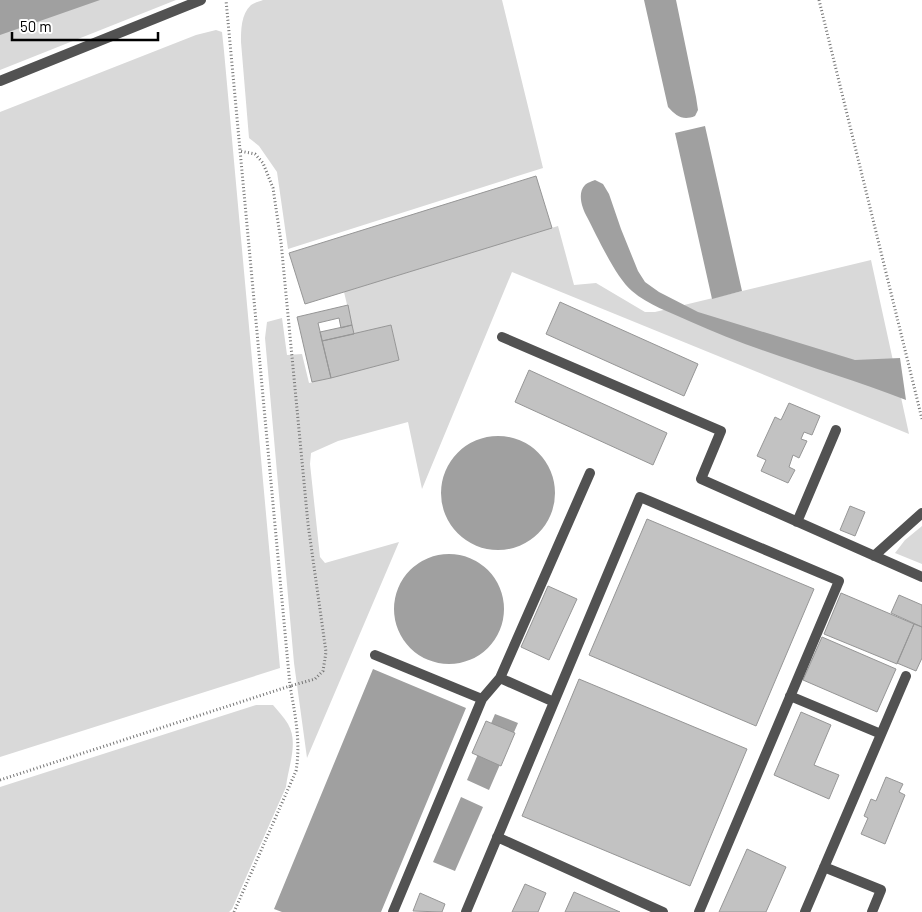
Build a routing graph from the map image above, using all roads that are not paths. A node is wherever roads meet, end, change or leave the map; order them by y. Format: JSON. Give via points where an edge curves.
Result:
{"nodes":[{"id":1,"x":201,"y":0,"type":"edge"},
{"id":2,"x":0,"y":80,"type":"edge"},
{"id":3,"x":502,"y":337,"type":"dead end"},
{"id":4,"x":836,"y":430,"type":"dead end"},
{"id":5,"x":590,"y":473,"type":"dead end"},
{"id":6,"x":922,"y":513,"type":"edge"},
{"id":7,"x":796,"y":522,"type":"junction"},
{"id":8,"x":874,"y":556,"type":"junction"},
{"id":9,"x":922,"y":577,"type":"edge"},
{"id":10,"x":375,"y":655,"type":"dead end"},
{"id":11,"x":906,"y":676,"type":"dead end"},
{"id":12,"x":500,"y":678,"type":"junction"},
{"id":13,"x":790,"y":696,"type":"junction"},
{"id":14,"x":482,"y":699,"type":"junction"},
{"id":15,"x":554,"y":702,"type":"junction"},
{"id":16,"x":881,"y":734,"type":"junction"},
{"id":17,"x":497,"y":837,"type":"junction"},
{"id":18,"x":824,"y":867,"type":"junction"},
{"id":19,"x":394,"y":912,"type":"edge"},
{"id":20,"x":466,"y":912,"type":"edge"},
{"id":21,"x":663,"y":912,"type":"edge"},
{"id":22,"x":699,"y":912,"type":"edge"},
{"id":23,"x":805,"y":912,"type":"edge"},
{"id":24,"x":872,"y":912,"type":"edge"}],
"edges":[{"from":1,"to":2,"type":"street"},
{"from":3,"to":7,"type":"street","via":[[721,431],[701,479]]},
{"from":4,"to":7,"type":"street"},
{"from":5,"to":12,"type":"street"},
{"from":6,"to":8,"type":"street"},
{"from":7,"to":8,"type":"street"},
{"from":8,"to":9,"type":"street"},
{"from":10,"to":14,"type":"street"},
{"from":11,"to":16,"type":"street"},
{"from":12,"to":14,"type":"street"},
{"from":12,"to":15,"type":"street"},
{"from":13,"to":15,"type":"street","via":[[839,581],[640,497]]},
{"from":13,"to":16,"type":"street"},
{"from":13,"to":22,"type":"street"},
{"from":14,"to":19,"type":"street"},
{"from":15,"to":17,"type":"street"},
{"from":16,"to":18,"type":"street"},
{"from":17,"to":20,"type":"street"},
{"from":17,"to":21,"type":"street"},
{"from":18,"to":23,"type":"street"},
{"from":18,"to":24,"type":"street","via":[[881,890]]}]}
